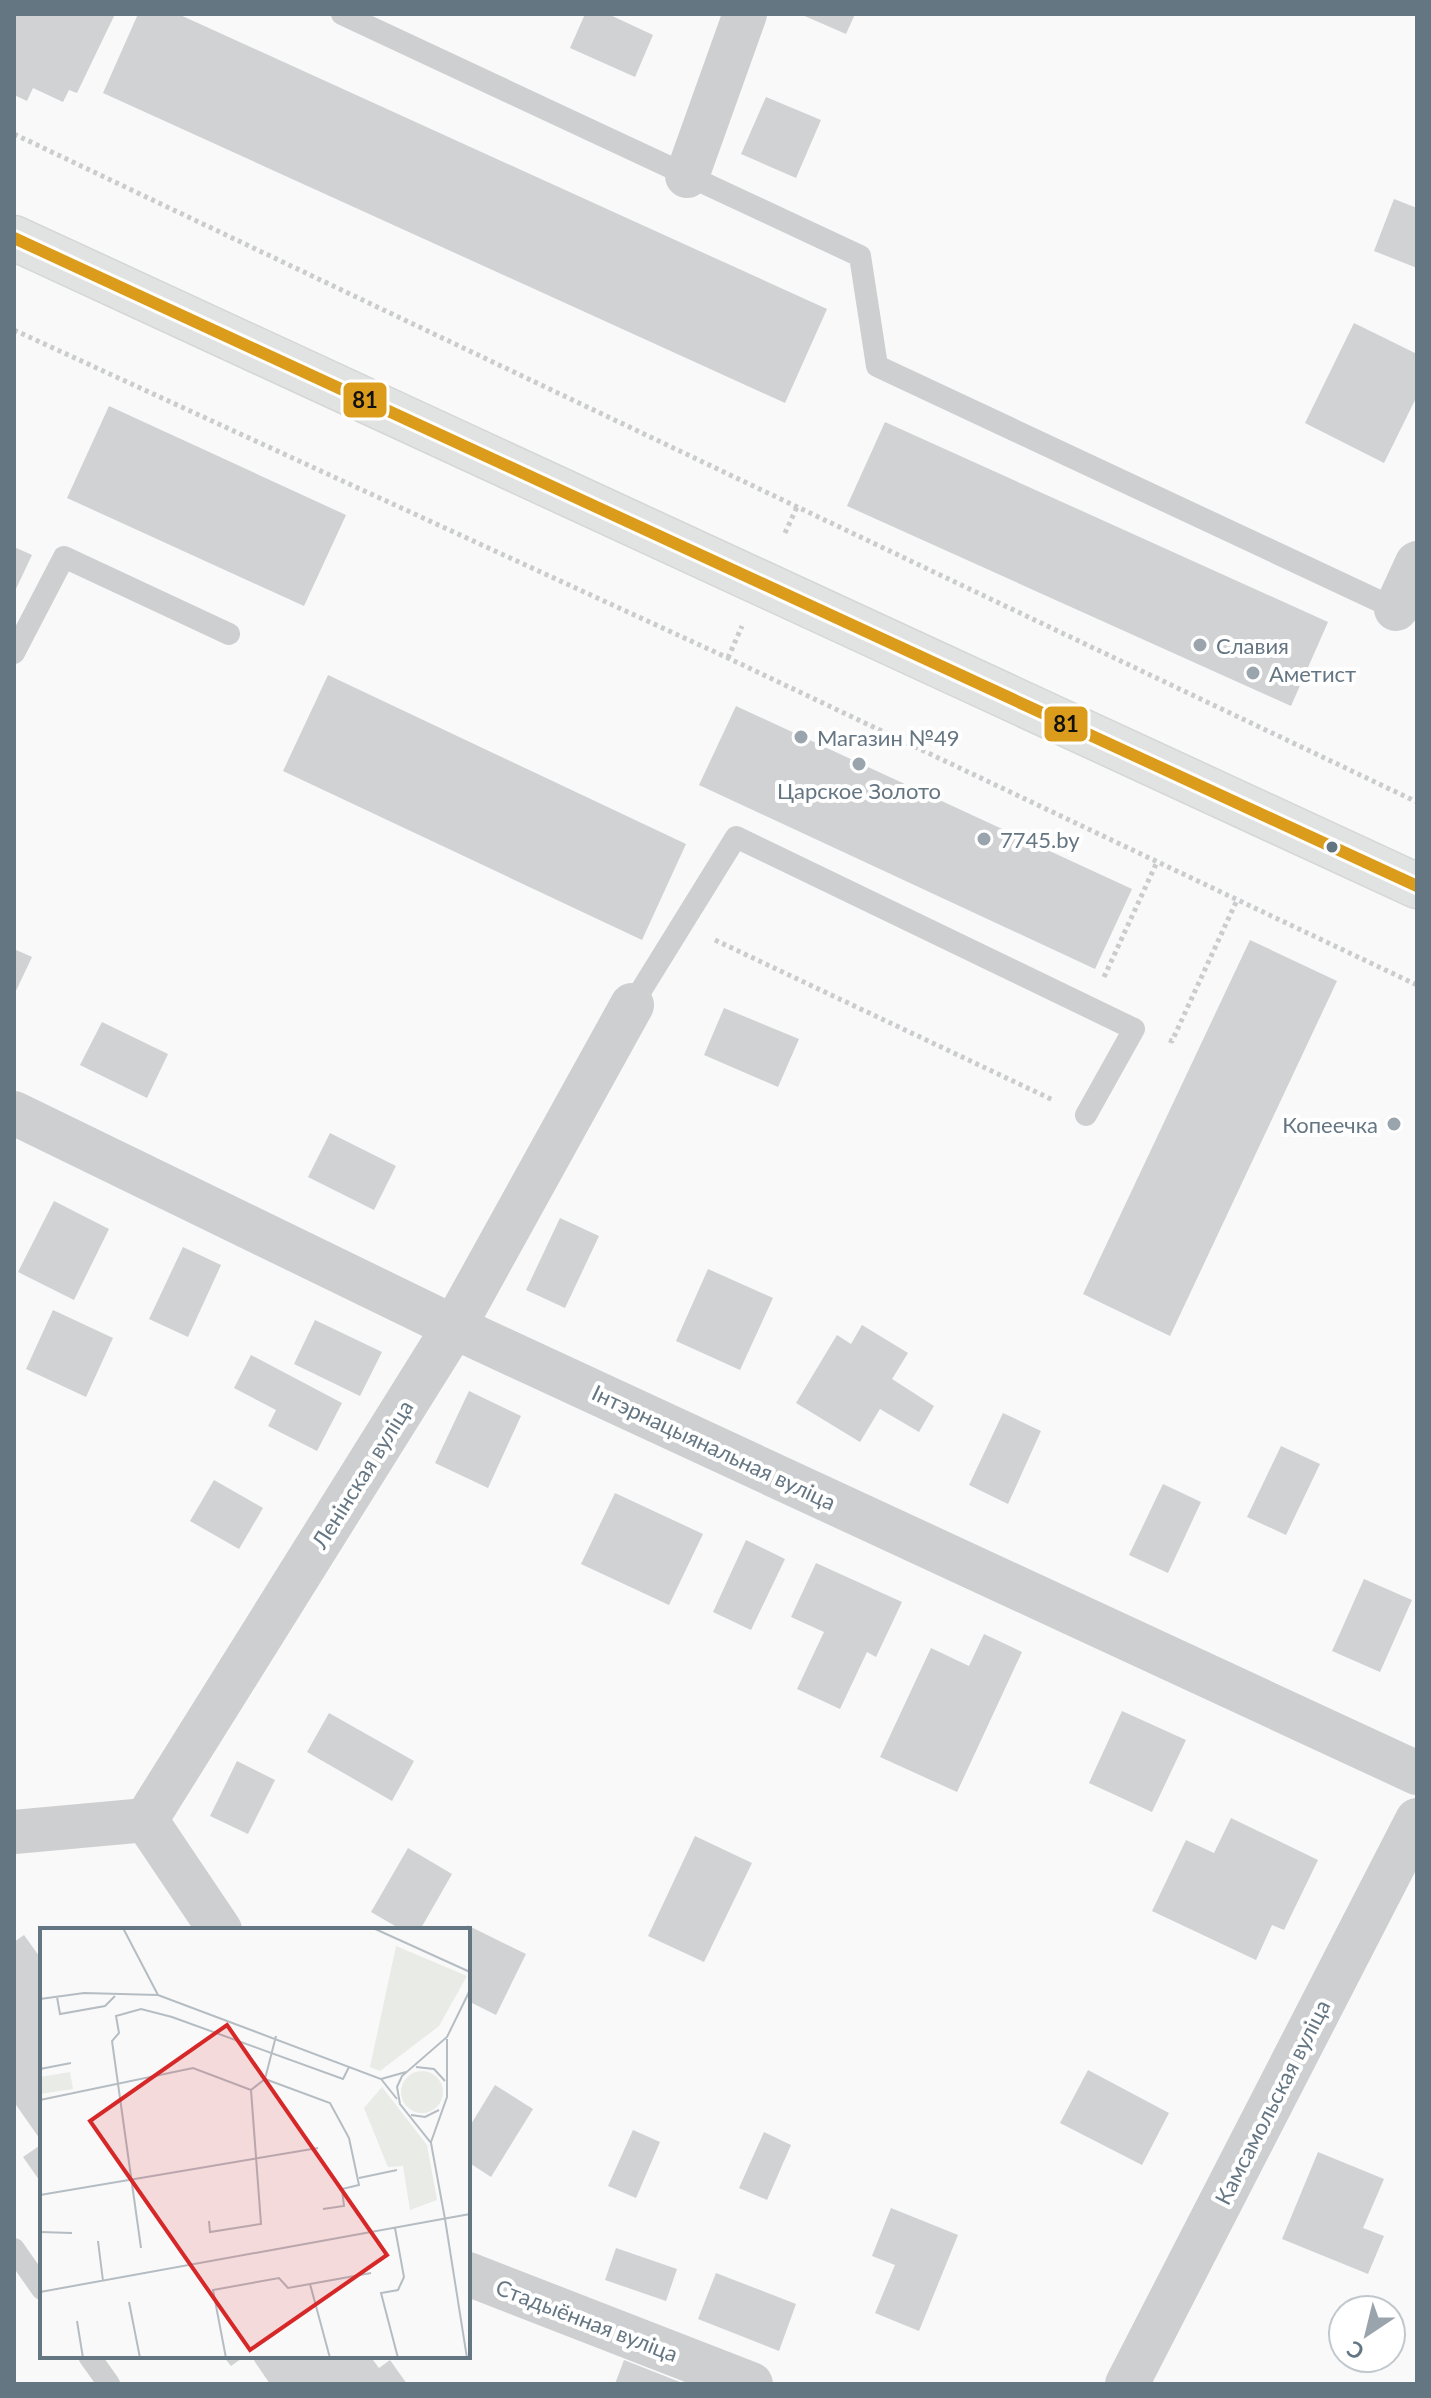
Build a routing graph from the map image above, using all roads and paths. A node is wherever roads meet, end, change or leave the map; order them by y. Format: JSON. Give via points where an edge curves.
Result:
{"nodes":[{"id":1,"x":342,"y":14,"type":"edge"},
{"id":2,"x":745,"y":14,"type":"edge"},
{"id":3,"x":14,"y":134,"type":"edge"},
{"id":4,"x":687,"y":176,"type":"junction"},
{"id":5,"x":14,"y":238,"type":"edge"},
{"id":6,"x":14,"y":330,"type":"edge"},
{"id":7,"x":797,"y":507,"type":"junction"},
{"id":8,"x":785,"y":533,"type":"dead end"},
{"id":9,"x":1417,"y":563,"type":"edge"},
{"id":10,"x":1396,"y":609,"type":"joint"},
{"id":11,"x":744,"y":623,"type":"dead end"},
{"id":12,"x":229,"y":634,"type":"dead end"},
{"id":13,"x":14,"y":653,"type":"edge"},
{"id":14,"x":728,"y":658,"type":"junction"},
{"id":15,"x":1417,"y":802,"type":"edge"},
{"id":16,"x":1157,"y":862,"type":"junction"},
{"id":17,"x":1417,"y":886,"type":"edge"},
{"id":18,"x":1237,"y":900,"type":"junction"},
{"id":19,"x":682,"y":924,"type":"junction"},
{"id":20,"x":1417,"y":985,"type":"edge"},
{"id":21,"x":632,"y":1005,"type":"joint"},
{"id":22,"x":1090,"y":1007,"type":"junction"},
{"id":23,"x":1134,"y":1029,"type":"junction"},
{"id":24,"x":14,"y":1113,"type":"edge"},
{"id":25,"x":1086,"y":1115,"type":"joint"},
{"id":26,"x":454,"y":1327,"type":"junction"},
{"id":27,"x":1417,"y":1773,"type":"edge"},
{"id":28,"x":146,"y":1820,"type":"junction"},
{"id":29,"x":1417,"y":1820,"type":"edge"},
{"id":30,"x":14,"y":1832,"type":"edge"},
{"id":31,"x":219,"y":1928,"type":"edge"},
{"id":32,"x":14,"y":2249,"type":"edge"},
{"id":33,"x":470,"y":2275,"type":"edge"},
{"id":34,"x":40,"y":2286,"type":"edge"},
{"id":35,"x":90,"y":2358,"type":"edge"},
{"id":36,"x":109,"y":2384,"type":"edge"},
{"id":37,"x":751,"y":2384,"type":"edge"},
{"id":38,"x":1127,"y":2384,"type":"edge"}],
"edges":[{"from":1,"to":4,"type":"lane"},
{"from":2,"to":4,"type":"street"},
{"from":3,"to":7,"type":"path"},
{"from":4,"to":10,"type":"lane","via":[[860,256],[877,366]]},
{"from":5,"to":17,"type":"main road"},
{"from":6,"to":14,"type":"path"},
{"from":7,"to":8,"type":"path"},
{"from":7,"to":15,"type":"path"},
{"from":9,"to":10,"type":"street"},
{"from":11,"to":14,"type":"path"},
{"from":12,"to":13,"type":"lane","via":[[64,557]]},
{"from":14,"to":16,"type":"path"},
{"from":16,"to":18,"type":"path"},
{"from":16,"to":22,"type":"path"},
{"from":18,"to":20,"type":"path"},
{"from":18,"to":23,"type":"path","via":[[1172,1041]]},
{"from":19,"to":21,"type":"lane"},
{"from":19,"to":22,"type":"lane","via":[[736,837]]},
{"from":19,"to":25,"type":"path"},
{"from":21,"to":26,"type":"street","name":"Ленінская вуліца"},
{"from":22,"to":23,"type":"lane"},
{"from":23,"to":25,"type":"lane"},
{"from":24,"to":26,"type":"street","name":"Інтэрнацыянальная вуліца"},
{"from":26,"to":27,"type":"street","name":"Інтэрнацыянальная вуліца"},
{"from":26,"to":28,"type":"street","name":"Ленінская вуліца"},
{"from":28,"to":30,"type":"street"},
{"from":28,"to":31,"type":"street"},
{"from":29,"to":38,"type":"street","name":"Камсамольская вуліца"},
{"from":32,"to":34,"type":"lane"},
{"from":33,"to":37,"type":"street","name":"Стадыённая вуліца"},
{"from":35,"to":36,"type":"lane"}]}
